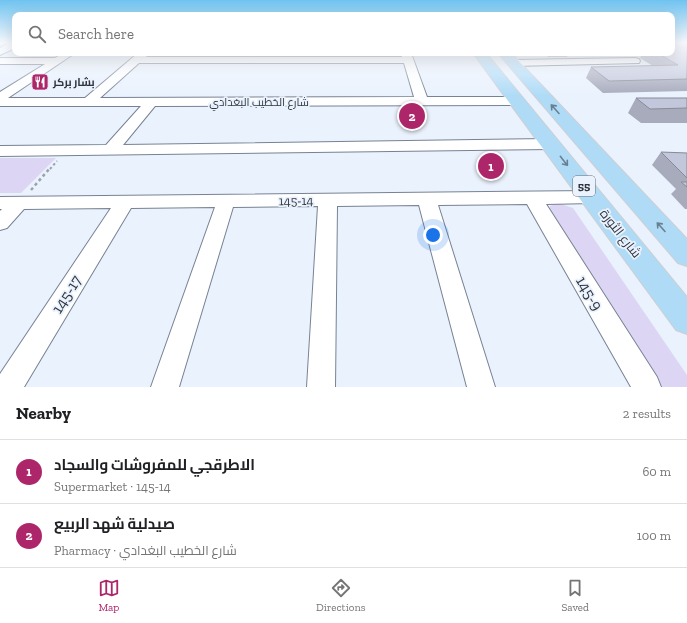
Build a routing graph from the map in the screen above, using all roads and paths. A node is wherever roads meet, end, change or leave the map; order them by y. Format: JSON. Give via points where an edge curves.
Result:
{"nodes":[{"id":1,"x":136,"y":60,"type":"edge"},
{"id":2,"x":408,"y":60,"type":"edge"},
{"id":3,"x":485,"y":60,"type":"edge"},
{"id":4,"x":510,"y":60,"type":"edge"},
{"id":5,"x":595,"y":60,"type":"edge"},
{"id":6,"x":0,"y":61,"type":"edge"},
{"id":7,"x":58,"y":61,"type":"joint"},
{"id":8,"x":635,"y":61,"type":"dead end"},
{"id":9,"x":0,"y":98,"type":"edge"},
{"id":10,"x":517,"y":101,"type":"junction"},
{"id":11,"x":0,"y":102,"type":"edge"},
{"id":12,"x":88,"y":102,"type":"junction"},
{"id":13,"x":151,"y":102,"type":"junction"},
{"id":14,"x":422,"y":102,"type":"junction"},
{"id":15,"x":551,"y":144,"type":"junction"},
{"id":16,"x":67,"y":150,"type":"junction"},
{"id":17,"x":110,"y":150,"type":"junction"},
{"id":18,"x":0,"y":151,"type":"edge"},
{"id":19,"x":533,"y":198,"type":"junction"},
{"id":20,"x":593,"y":198,"type":"junction"},
{"id":21,"x":427,"y":199,"type":"junction"},
{"id":22,"x":328,"y":200,"type":"junction"},
{"id":23,"x":226,"y":201,"type":"junction"},
{"id":24,"x":20,"y":202,"type":"junction"},
{"id":25,"x":124,"y":202,"type":"junction"},
{"id":26,"x":0,"y":203,"type":"edge"},
{"id":27,"x":0,"y":223,"type":"edge"},
{"id":28,"x":634,"y":250,"type":"junction"},
{"id":29,"x":687,"y":256,"type":"edge"},
{"id":30,"x":687,"y":298,"type":"edge"},
{"id":31,"x":687,"y":320,"type":"edge"},
{"id":32,"x":8,"y":387,"type":"edge"},
{"id":33,"x":165,"y":387,"type":"edge"},
{"id":34,"x":321,"y":387,"type":"edge"},
{"id":35,"x":480,"y":387,"type":"edge"},
{"id":36,"x":647,"y":387,"type":"edge"}],
"edges":[{"from":1,"to":12,"type":"street"},
{"from":2,"to":14,"type":"street"},
{"from":3,"to":10,"type":"main road","name":"شارع الثورة","number":"55"},
{"from":29,"to":4,"type":"main road","number":"55","one_way":true},
{"from":5,"to":8,"type":"street"},
{"from":6,"to":7,"type":"street"},
{"from":7,"to":9,"type":"street"},
{"from":10,"to":14,"type":"street","name":"شارع الخطيب البغدادي"},
{"from":10,"to":15,"type":"main road","name":"شارع الثورة","number":"55"},
{"from":11,"to":12,"type":"street","name":"شارع الخطيب البغدادي"},
{"from":12,"to":13,"type":"street","name":"شارع الخطيب البغدادي"},
{"from":13,"to":14,"type":"street","name":"شارع الخطيب البغدادي"},
{"from":13,"to":17,"type":"street"},
{"from":15,"to":17,"type":"street"},
{"from":15,"to":20,"type":"main road","name":"شارع الثورة","number":"55","one_way":true},
{"from":16,"to":17,"type":"street"},
{"from":16,"to":18,"type":"street"},
{"from":16,"to":24,"type":"path"},
{"from":19,"to":20,"type":"street","name":"145-14"},
{"from":19,"to":21,"type":"street","name":"145-14"},
{"from":19,"to":36,"type":"street","name":"145-9"},
{"from":20,"to":28,"type":"main road","name":"شارع الثورة","number":"55"},
{"from":21,"to":22,"type":"street","name":"145-14"},
{"from":21,"to":35,"type":"street"},
{"from":22,"to":23,"type":"street","name":"145-14"},
{"from":22,"to":34,"type":"street"},
{"from":23,"to":25,"type":"street","name":"145-14"},
{"from":23,"to":33,"type":"street"},
{"from":24,"to":25,"type":"street","name":"145-14"},
{"from":24,"to":26,"type":"street","name":"145-14"},
{"from":24,"to":27,"type":"street"},
{"from":25,"to":32,"type":"street","name":"145-17"},
{"from":28,"to":30,"type":"street","via":[[659,269]]},
{"from":28,"to":31,"type":"main road","name":"شارع الثورة","number":"55"}]}
